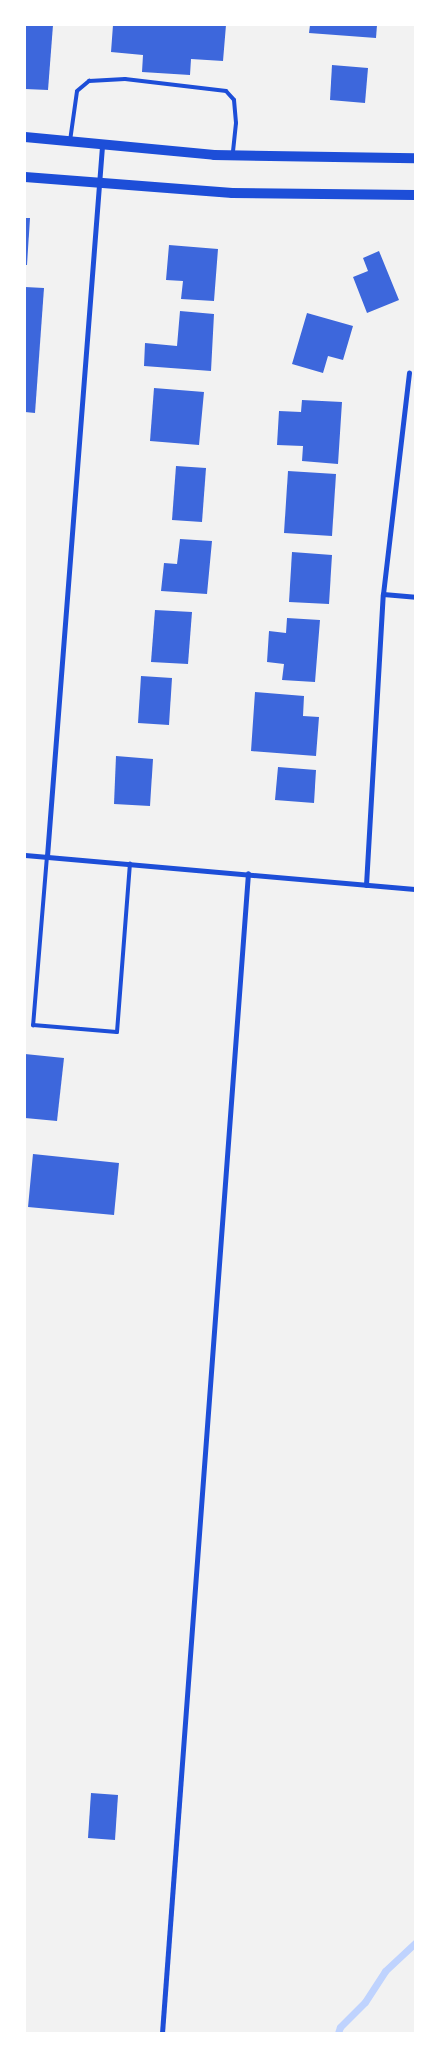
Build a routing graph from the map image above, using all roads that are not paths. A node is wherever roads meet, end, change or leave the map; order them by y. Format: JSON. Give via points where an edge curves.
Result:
{"nodes":[{"id":1,"x":25,"y":137,"type":"edge"},
{"id":2,"x":70,"y":141,"type":"junction"},
{"id":3,"x":102,"y":146,"type":"junction"},
{"id":4,"x":233,"y":156,"type":"junction"},
{"id":5,"x":415,"y":158,"type":"edge"},
{"id":6,"x":25,"y":178,"type":"edge"},
{"id":7,"x":98,"y":184,"type":"junction"},
{"id":8,"x":415,"y":195,"type":"edge"},
{"id":9,"x":409,"y":373,"type":"dead end"},
{"id":10,"x":383,"y":594,"type":"junction"},
{"id":11,"x":415,"y":597,"type":"edge"},
{"id":12,"x":25,"y":854,"type":"edge"},
{"id":13,"x":46,"y":856,"type":"junction"},
{"id":14,"x":130,"y":862,"type":"junction"},
{"id":15,"x":248,"y":873,"type":"junction"},
{"id":16,"x":366,"y":885,"type":"junction"},
{"id":17,"x":415,"y":889,"type":"edge"},
{"id":18,"x":162,"y":2033,"type":"edge"}],
"edges":[{"from":1,"to":2,"type":"main road"},
{"from":2,"to":3,"type":"main road"},
{"from":2,"to":4,"type":"lane","via":[[77,91],[89,81],[125,79],[226,91],[234,100]]},
{"from":3,"to":4,"type":"main road"},
{"from":3,"to":7,"type":"street"},
{"from":4,"to":5,"type":"main road"},
{"from":6,"to":7,"type":"main road"},
{"from":7,"to":8,"type":"main road","via":[[232,193]]},
{"from":7,"to":13,"type":"street"},
{"from":9,"to":10,"type":"street"},
{"from":10,"to":11,"type":"street"},
{"from":10,"to":16,"type":"street"},
{"from":12,"to":13,"type":"street"},
{"from":13,"to":14,"type":"street"},
{"from":13,"to":14,"type":"lane","via":[[33,1025],[117,1032]]},
{"from":14,"to":15,"type":"street"},
{"from":15,"to":16,"type":"street"},
{"from":15,"to":18,"type":"street"},
{"from":16,"to":17,"type":"street"}]}
